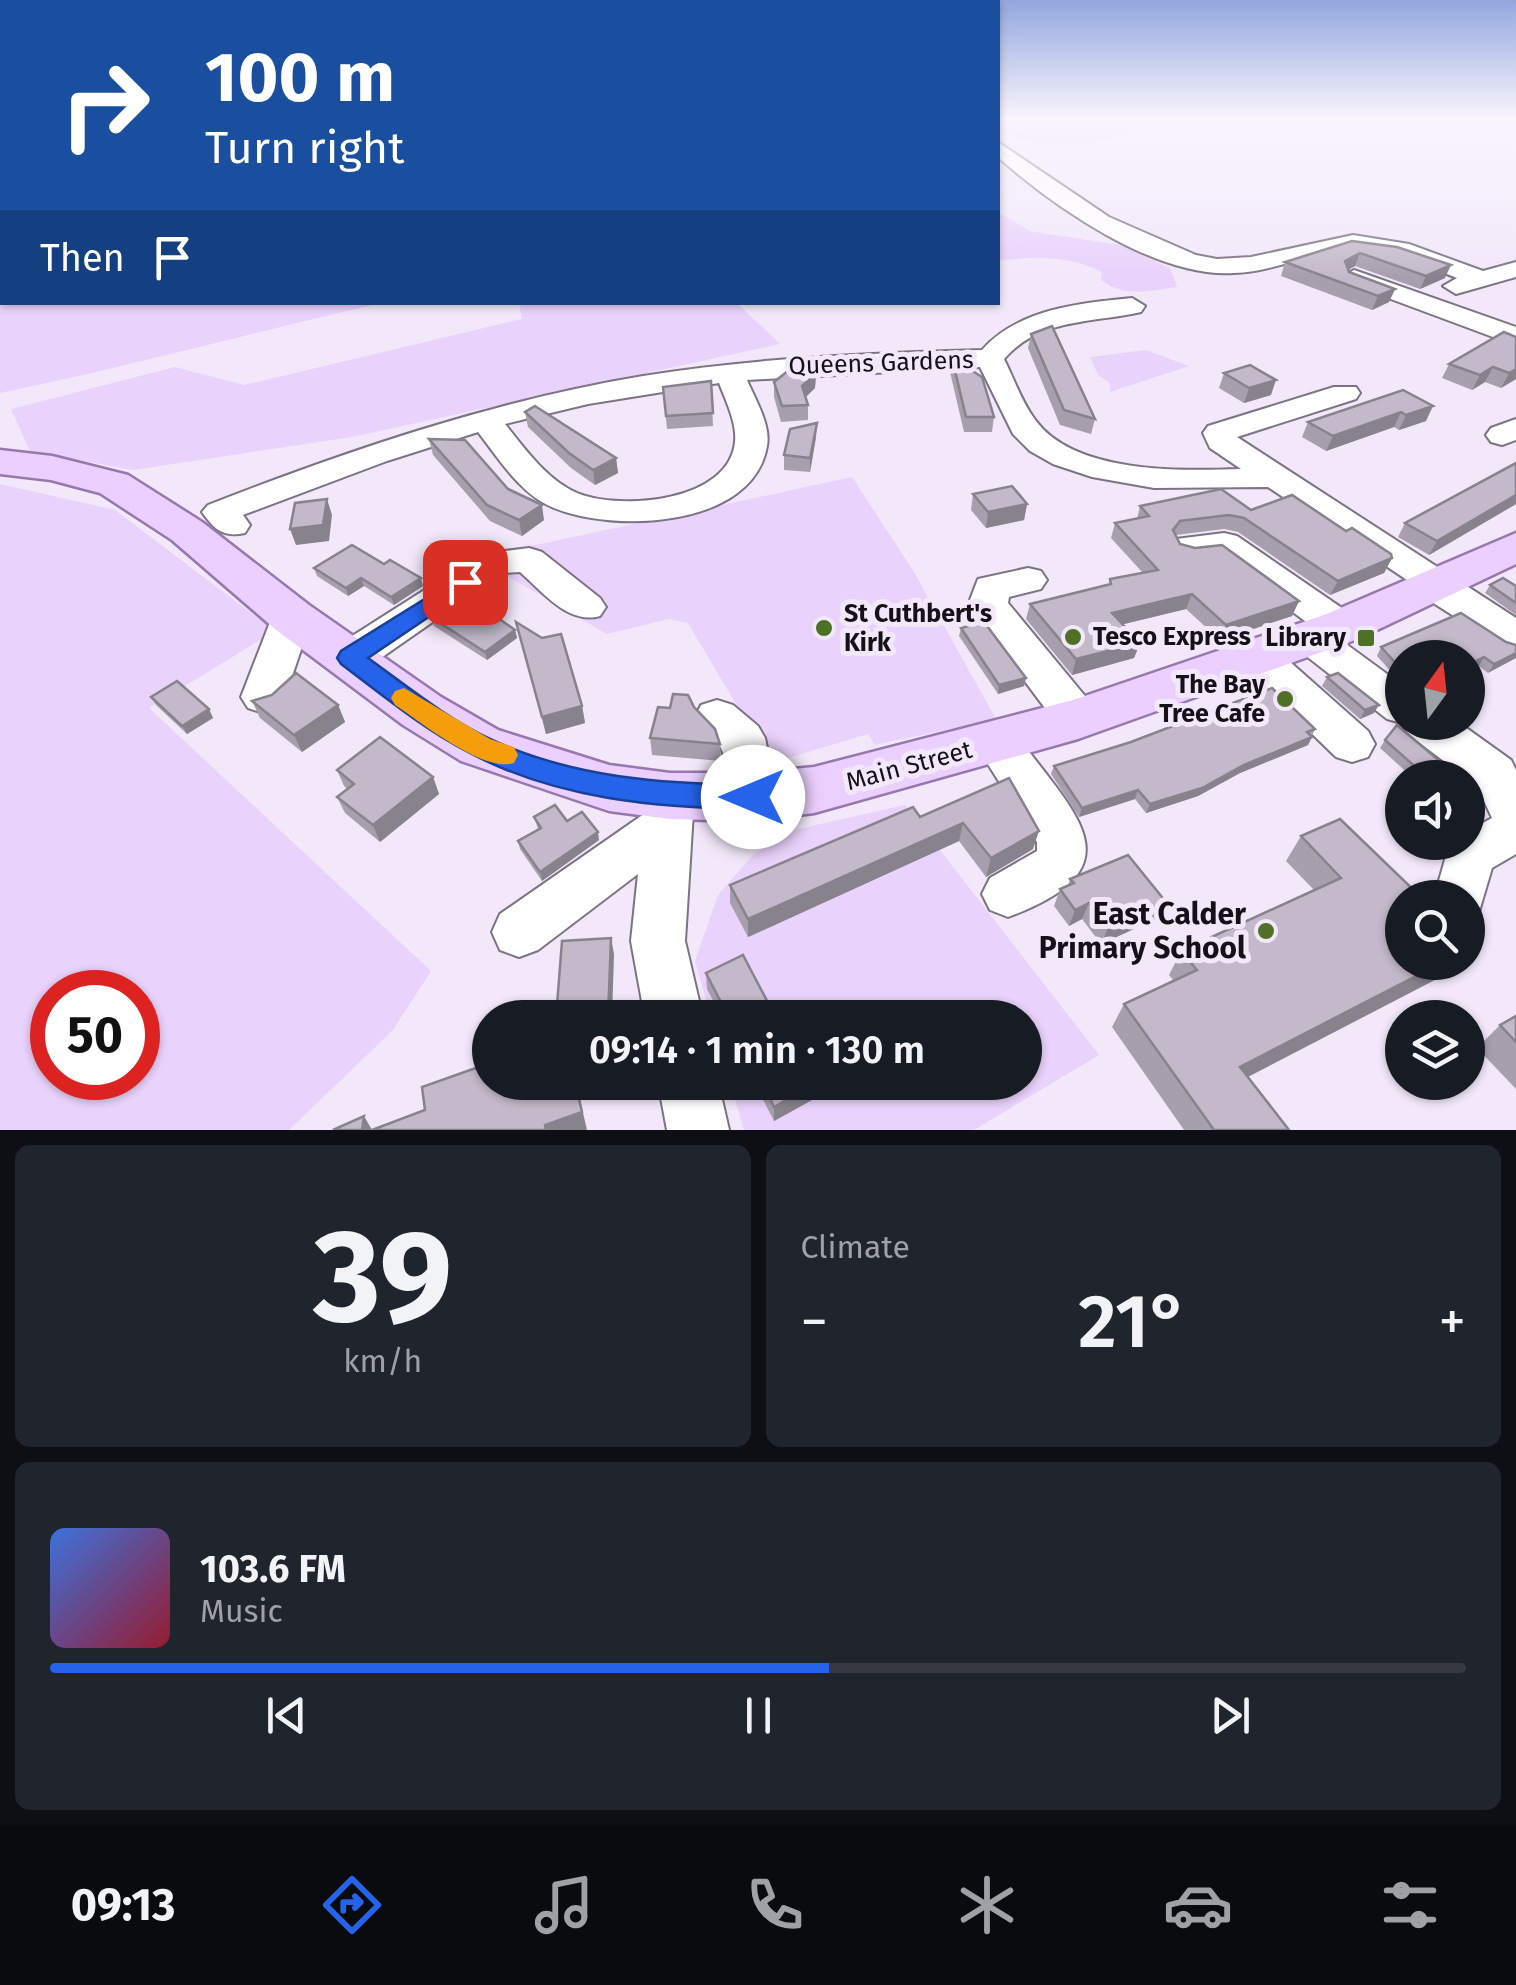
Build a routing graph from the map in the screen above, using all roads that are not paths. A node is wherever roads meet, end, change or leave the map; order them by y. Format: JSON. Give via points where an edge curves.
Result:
{"nodes":[{"id":1,"x":1023,"y":172,"type":"edge"},
{"id":2,"x":1516,"y":269,"type":"edge"},
{"id":3,"x":1478,"y":277,"type":"junction"},
{"id":4,"x":1354,"y":278,"type":"edge"},
{"id":5,"x":1434,"y":296,"type":"junction"},
{"id":6,"x":1132,"y":306,"type":"dead end"},
{"id":7,"x":1514,"y":322,"type":"edge"},
{"id":8,"x":990,"y":358,"type":"junction"},
{"id":9,"x":730,"y":373,"type":"junction"},
{"id":10,"x":1345,"y":393,"type":"dead end"},
{"id":11,"x":485,"y":420,"type":"junction"},
{"id":12,"x":0,"y":462,"type":"edge"},
{"id":13,"x":1275,"y":476,"type":"junction"},
{"id":14,"x":232,"y":525,"type":"dead end"},
{"id":15,"x":1189,"y":547,"type":"edge"},
{"id":16,"x":1516,"y":548,"type":"edge"},
{"id":17,"x":1028,"y":580,"type":"dead end"},
{"id":18,"x":1438,"y":585,"type":"junction"},
{"id":19,"x":586,"y":607,"type":"dead end"},
{"id":20,"x":292,"y":617,"type":"junction"},
{"id":21,"x":1325,"y":633,"type":"junction"},
{"id":22,"x":1516,"y":637,"type":"edge"},
{"id":23,"x":1258,"y":656,"type":"junction"},
{"id":24,"x":350,"y":658,"type":"junction"},
{"id":25,"x":1385,"y":688,"type":"edge"},
{"id":26,"x":263,"y":697,"type":"edge"},
{"id":27,"x":718,"y":717,"type":"dead end"},
{"id":28,"x":1078,"y":719,"type":"junction"},
{"id":29,"x":1449,"y":740,"type":"edge"},
{"id":30,"x":997,"y":742,"type":"junction"},
{"id":31,"x":1352,"y":744,"type":"dead end"},
{"id":32,"x":753,"y":797,"type":"junction"},
{"id":33,"x":669,"y":810,"type":"junction"},
{"id":34,"x":1516,"y":817,"type":"edge"},
{"id":35,"x":1516,"y":829,"type":"edge"},
{"id":36,"x":1464,"y":880,"type":"edge"},
{"id":37,"x":1008,"y":894,"type":"dead end"},
{"id":38,"x":520,"y":932,"type":"dead end"},
{"id":39,"x":670,"y":1000,"type":"edge"},
{"id":40,"x":692,"y":1100,"type":"edge"},
{"id":41,"x":698,"y":1130,"type":"edge"}],
"edges":[{"from":1,"to":3,"type":"street","via":[[1174,258],[1239,266],[1370,243]]},
{"from":2,"to":3,"type":"street"},
{"from":3,"to":5,"type":"street"},
{"from":4,"to":5,"type":"street"},
{"from":5,"to":7,"type":"street"},
{"from":6,"to":8,"type":"street","via":[[1078,311],[1010,335]]},
{"from":8,"to":9,"type":"street","name":"Queens Gardens","via":[[848,361]]},
{"from":8,"to":13,"type":"street","name":"Queens Gardens","via":[[1020,421],[1039,443],[1075,461],[1125,474],[1231,481]]},
{"from":9,"to":11,"type":"street","name":"Queens Gardens"},
{"from":9,"to":11,"type":"street","via":[[752,442],[747,461],[706,498],[652,512],[602,512],[562,500]]},
{"from":10,"to":13,"type":"street","via":[[1219,433],[1220,441]]},
{"from":11,"to":14,"type":"street","name":"Queens Gardens","via":[[220,512]]},
{"from":12,"to":20,"type":"main road","name":"Main Street","via":[[114,484],[188,531]]},
{"from":13,"to":18,"type":"street"},
{"from":15,"to":21,"type":"street","via":[[1224,544]]},
{"from":16,"to":18,"type":"main road","name":"Main Street"},
{"from":17,"to":28,"type":"street","via":[[992,588],[988,605]]},
{"from":18,"to":21,"type":"main road","name":"Main Street"},
{"from":18,"to":22,"type":"street"},
{"from":19,"to":24,"type":"street","via":[[530,560],[494,562]]},
{"from":20,"to":24,"type":"main road","name":"Main Street"},
{"from":20,"to":26,"type":"street"},
{"from":21,"to":23,"type":"main road","name":"Main Street"},
{"from":21,"to":25,"type":"street"},
{"from":23,"to":28,"type":"main road","name":"Main Street"},
{"from":23,"to":31,"type":"street"},
{"from":24,"to":33,"type":"main road","name":"Main Street","via":[[480,746]]},
{"from":27,"to":32,"type":"street","via":[[742,738]]},
{"from":28,"to":30,"type":"main road","name":"Main Street"},
{"from":29,"to":34,"type":"street","via":[[1494,773]]},
{"from":30,"to":32,"type":"main road","name":"Main Street","via":[[814,790]]},
{"from":30,"to":37,"type":"street","via":[[1062,839],[1062,862]]},
{"from":32,"to":33,"type":"main road","name":"Main Street"},
{"from":33,"to":38,"type":"street"},
{"from":33,"to":39,"type":"street","via":[[658,941]]},
{"from":35,"to":36,"type":"street","via":[[1469,855]]},
{"from":40,"to":41,"type":"street"}]}
